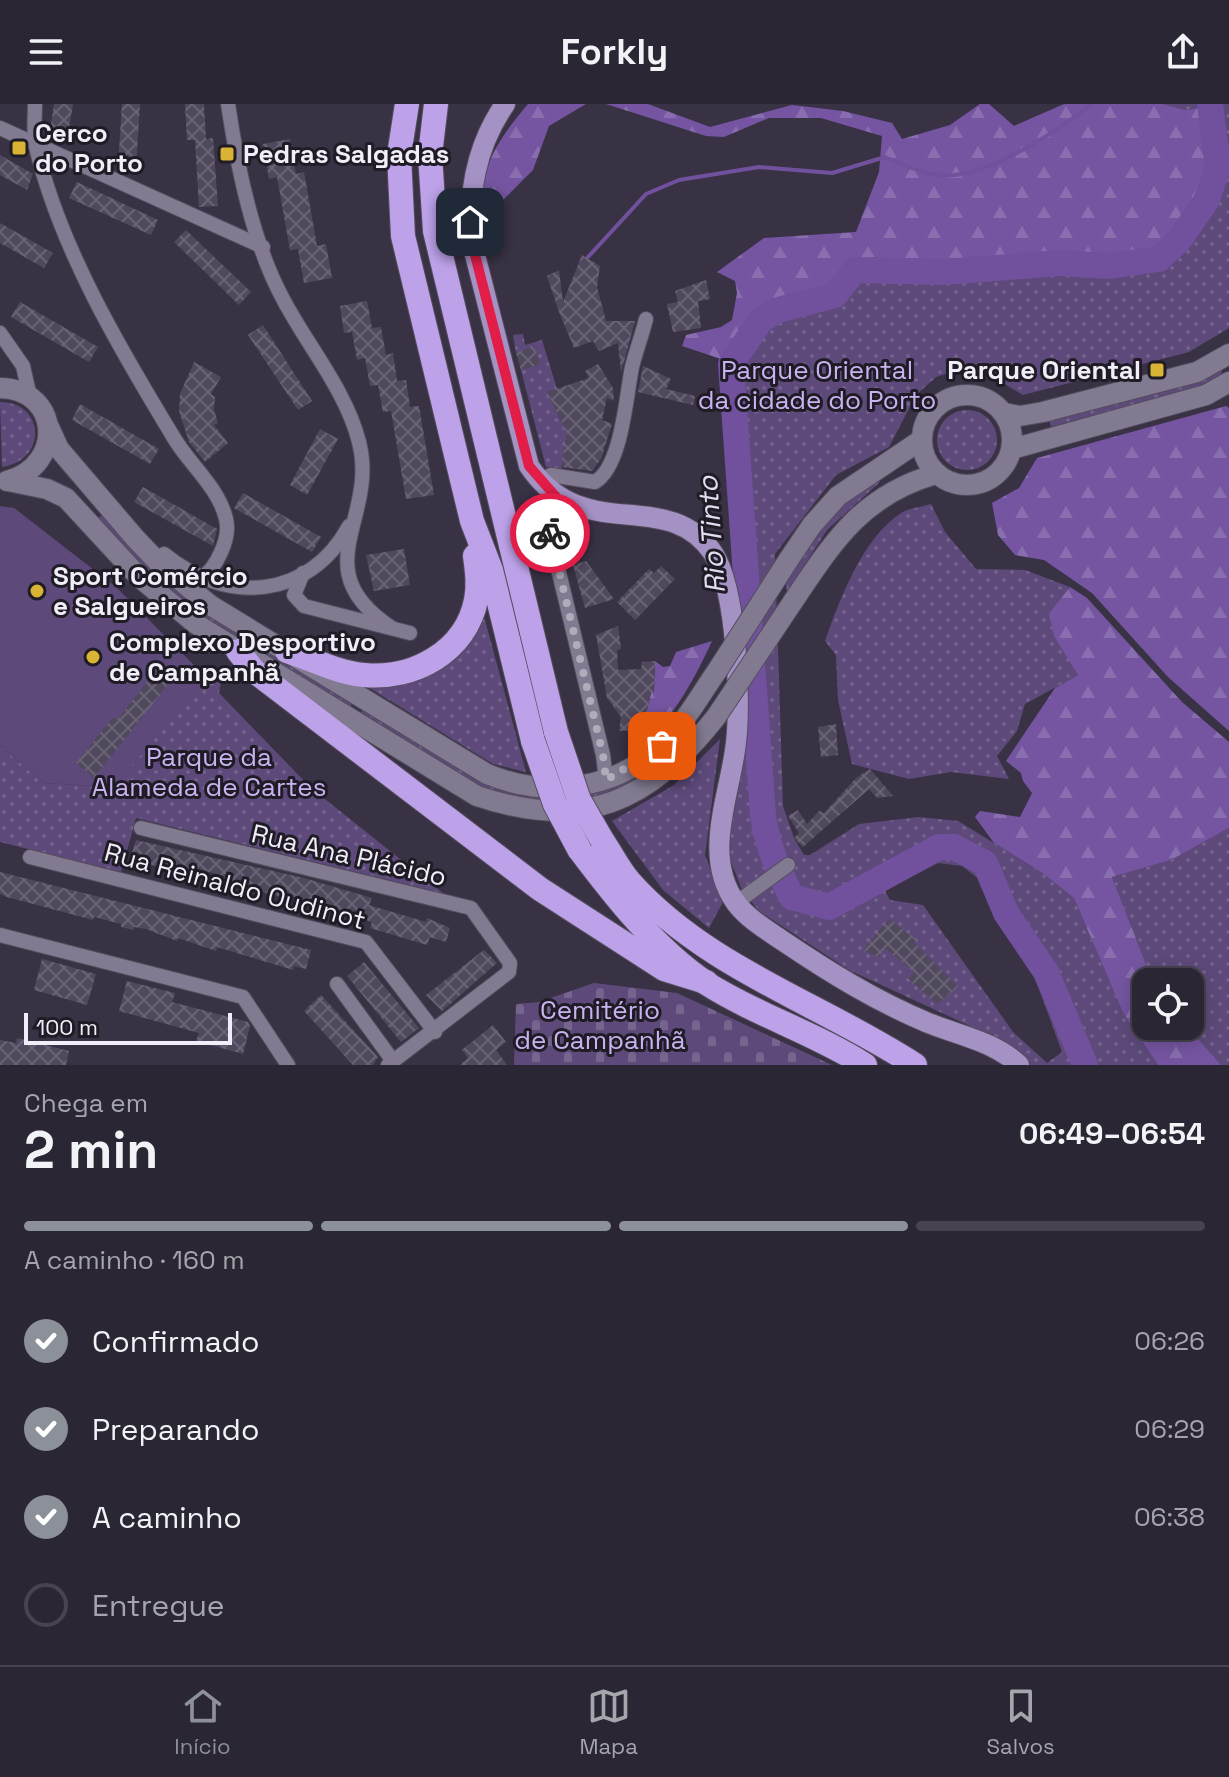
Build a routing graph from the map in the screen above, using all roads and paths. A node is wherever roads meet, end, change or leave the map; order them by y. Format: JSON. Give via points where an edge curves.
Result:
{"nodes":[{"id":1,"x":35,"y":104,"type":"edge"},
{"id":2,"x":228,"y":104,"type":"edge"},
{"id":3,"x":407,"y":104,"type":"edge"},
{"id":4,"x":436,"y":104,"type":"edge"},
{"id":5,"x":505,"y":104,"type":"edge"},
{"id":6,"x":0,"y":128,"type":"edge"},
{"id":7,"x":35,"y":144,"type":"junction"},
{"id":8,"x":263,"y":247,"type":"junction"},
{"id":9,"x":646,"y":319,"type":"dead end"},
{"id":10,"x":0,"y":333,"type":"edge"},
{"id":11,"x":1229,"y":355,"type":"edge"},
{"id":12,"x":1229,"y":382,"type":"edge"},
{"id":13,"x":0,"y":388,"type":"edge"},
{"id":14,"x":30,"y":397,"type":"junction"},
{"id":15,"x":1004,"y":413,"type":"junction"},
{"id":16,"x":48,"y":425,"type":"junction"},
{"id":17,"x":921,"y":440,"type":"junction"},
{"id":18,"x":1012,"y":449,"type":"junction"},
{"id":19,"x":936,"y":474,"type":"junction"},
{"id":20,"x":4,"y":481,"type":"edge"},
{"id":21,"x":540,"y":481,"type":"junction"},
{"id":22,"x":557,"y":498,"type":"junction"},
{"id":23,"x":355,"y":515,"type":"junction"},
{"id":24,"x":472,"y":521,"type":"junction"},
{"id":25,"x":135,"y":538,"type":"junction"},
{"id":26,"x":303,"y":573,"type":"junction"},
{"id":27,"x":201,"y":578,"type":"junction"},
{"id":28,"x":392,"y":628,"type":"junction"},
{"id":29,"x":410,"y":633,"type":"dead end"},
{"id":30,"x":238,"y":651,"type":"junction"},
{"id":31,"x":287,"y":651,"type":"junction"},
{"id":32,"x":606,"y":780,"type":"junction"},
{"id":33,"x":141,"y":828,"type":"dead end"},
{"id":34,"x":30,"y":857,"type":"dead end"},
{"id":35,"x":788,"y":865,"type":"dead end"},
{"id":36,"x":736,"y":903,"type":"junction"},
{"id":37,"x":0,"y":935,"type":"edge"},
{"id":38,"x":706,"y":982,"type":"junction"},
{"id":39,"x":337,"y":984,"type":"dead end"},
{"id":40,"x":435,"y":1032,"type":"junction"},
{"id":41,"x":390,"y":1063,"type":"edge"},
{"id":42,"x":288,"y":1065,"type":"edge"},
{"id":43,"x":865,"y":1065,"type":"edge"},
{"id":44,"x":915,"y":1065,"type":"edge"},
{"id":45,"x":1019,"y":1065,"type":"edge"}],
"edges":[{"from":1,"to":7,"type":"street"},
{"from":2,"to":8,"type":"street"},
{"from":3,"to":24,"type":"highway","via":[[399,155],[403,236]]},
{"from":4,"to":44,"type":"highway","bridge":true,"via":[[430,155],[435,231],[556,732],[579,800],[628,880],[674,924],[717,956],[869,1035]]},
{"from":5,"to":21,"type":"main road","via":[[492,122],[475,170],[470,222],[529,466]]},
{"from":6,"to":7,"type":"street"},
{"from":7,"to":8,"type":"street"},
{"from":7,"to":27,"type":"street","via":[[99,309],[226,518],[226,536],[210,572]]},
{"from":8,"to":23,"type":"street","via":[[279,293],[351,414],[363,468]]},
{"from":9,"to":21,"type":"street","via":[[620,435],[599,481],[551,475]]},
{"from":10,"to":14,"type":"street","via":[[23,366]]},
{"from":11,"to":15,"type":"main road","via":[[1197,372],[1043,412]]},
{"from":12,"to":18,"type":"main road","via":[[1206,395]]},
{"from":13,"to":14,"type":"main road"},
{"from":14,"to":16,"type":"main road"},
{"from":15,"to":17,"type":"main road","via":[[981,396],[953,396],[930,413]]},
{"from":15,"to":18,"type":"main road"},
{"from":16,"to":20,"type":"main road","via":[[49,440],[35,468]]},
{"from":16,"to":25,"type":"main road","via":[[59,449]]},
{"from":17,"to":19,"type":"main road"},
{"from":17,"to":32,"type":"main road","bridge":true,"via":[[838,496],[662,746]]},
{"from":18,"to":19,"type":"main road","via":[[999,473],[975,485]]},
{"from":19,"to":30,"type":"main road","bridge":true,"via":[[891,490],[856,516],[716,717],[673,767],[622,799],[571,812],[529,810],[477,796]]},
{"from":20,"to":30,"type":"main road","via":[[66,498],[139,577]]},
{"from":21,"to":22,"type":"main road"},
{"from":22,"to":32,"type":"street","via":[[548,527]]},
{"from":22,"to":36,"type":"main road","via":[[588,511],[672,522],[701,540],[721,568],[738,703],[736,750],[719,849],[724,880]]},
{"from":23,"to":26,"type":"street","via":[[331,555]]},
{"from":23,"to":28,"type":"street","via":[[347,577],[358,599]]},
{"from":24,"to":31,"type":"highway","via":[[476,602],[466,626],[437,658],[400,674],[362,675]]},
{"from":24,"to":38,"type":"highway","bridge":true,"via":[[491,570],[533,741],[555,804],[579,849],[612,893],[660,944]]},
{"from":25,"to":27,"type":"street"},
{"from":25,"to":31,"type":"main road","via":[[210,605]]},
{"from":26,"to":27,"type":"street","via":[[266,588],[246,589]]},
{"from":26,"to":28,"type":"street","via":[[295,591],[299,603]]},
{"from":28,"to":29,"type":"street"},
{"from":30,"to":38,"type":"highway","via":[[254,671],[540,889],[664,969]]},
{"from":31,"to":32,"type":"main road","via":[[498,779],[568,789]]},
{"from":33,"to":40,"type":"street","name":"Rua Ana Plácido","via":[[471,908],[510,963],[509,972]]},
{"from":34,"to":40,"type":"street","name":"Rua Reinaldo Oudinot","via":[[366,942]]},
{"from":35,"to":36,"type":"street"},
{"from":36,"to":45,"type":"main road","via":[[753,920],[865,993],[999,1050]]},
{"from":37,"to":42,"type":"street","via":[[243,997]]},
{"from":38,"to":43,"type":"highway"},
{"from":39,"to":41,"type":"street"},
{"from":40,"to":41,"type":"street"}]}
